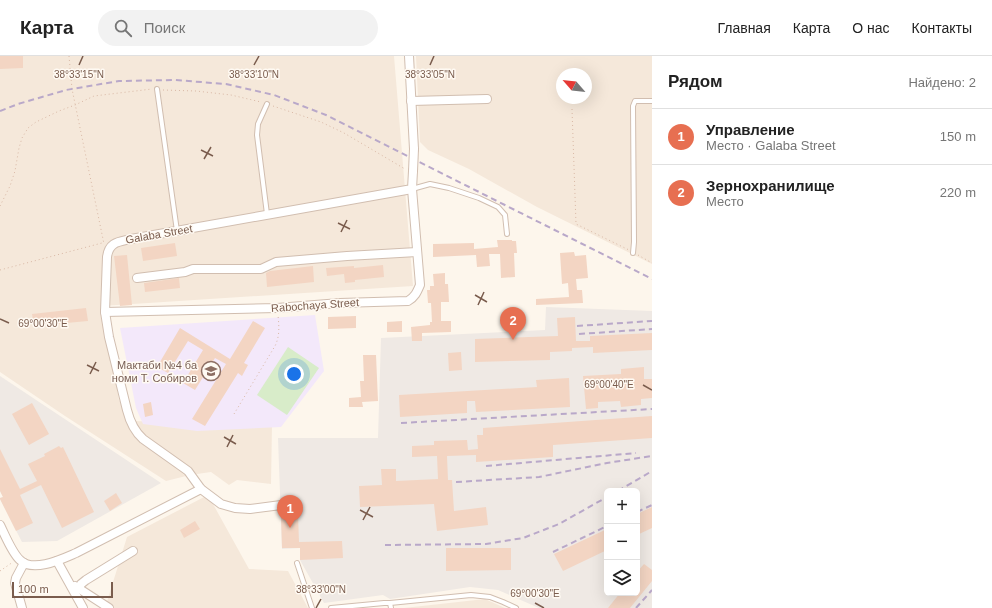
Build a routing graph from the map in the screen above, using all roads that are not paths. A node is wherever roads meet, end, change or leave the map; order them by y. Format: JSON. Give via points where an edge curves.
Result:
{"nodes":[{"id":1,"x":409,"y":56,"type":"edge"},
{"id":2,"x":157,"y":89,"type":"road end"},
{"id":3,"x":487,"y":99,"type":"dead end"},
{"id":4,"x":411,"y":100,"type":"junction"},
{"id":5,"x":652,"y":101,"type":"edge"},
{"id":6,"x":267,"y":104,"type":"road end"},
{"id":7,"x":412,"y":189,"type":"junction"},
{"id":8,"x":267,"y":214,"type":"junction"},
{"id":9,"x":177,"y":231,"type":"junction"},
{"id":10,"x":507,"y":234,"type":"dead end"},
{"id":11,"x":417,"y":252,"type":"junction"},
{"id":12,"x":633,"y":253,"type":"road end"},
{"id":13,"x":137,"y":278,"type":"dead end"},
{"id":14,"x":105,"y":312,"type":"junction"},
{"id":15,"x":201,"y":489,"type":"junction"},
{"id":16,"x":281,"y":505,"type":"dead end"},
{"id":17,"x":0,"y":525,"type":"edge"},
{"id":18,"x":133,"y":551,"type":"dead end"},
{"id":19,"x":57,"y":561,"type":"junction"},
{"id":20,"x":297,"y":563,"type":"dead end"},
{"id":21,"x":24,"y":564,"type":"junction"},
{"id":22,"x":69,"y":583,"type":"junction"},
{"id":23,"x":79,"y":588,"type":"junction"},
{"id":24,"x":390,"y":603,"type":"junction"},
{"id":25,"x":22,"y":608,"type":"edge"},
{"id":26,"x":83,"y":608,"type":"edge"},
{"id":27,"x":109,"y":608,"type":"edge"},
{"id":28,"x":312,"y":608,"type":"edge"},
{"id":29,"x":331,"y":608,"type":"edge"},
{"id":30,"x":391,"y":608,"type":"edge"},
{"id":31,"x":516,"y":608,"type":"edge"}],
"edges":[{"from":1,"to":4,"type":"street"},
{"from":2,"to":9,"type":"lane"},
{"from":3,"to":4,"type":"street"},
{"from":4,"to":7,"type":"street","bridge":true,"via":[[414,149]]},
{"from":5,"to":12,"type":"lane","via":[[636,101],[633,106]]},
{"from":6,"to":8,"type":"lane","via":[[258,124],[257,135]]},
{"from":7,"to":8,"type":"street","name":"Galaba Street"},
{"from":7,"to":10,"type":"lane","via":[[430,184],[479,198],[498,207],[505,215]]},
{"from":7,"to":11,"type":"street","name":"Rabochaya Street"},
{"from":8,"to":9,"type":"street","name":"Galaba Street"},
{"from":9,"to":14,"type":"street","name":"Galaba Street","via":[[106,245],[108,251]]},
{"from":11,"to":13,"type":"street","via":[[276,262],[261,269],[193,269]]},
{"from":11,"to":14,"type":"street","name":"Rabochaya Street","via":[[420,286],[413,298],[408,301],[277,308]]},
{"from":14,"to":15,"type":"street","via":[[130,422],[143,439],[188,471]]},
{"from":15,"to":16,"type":"street","via":[[221,504],[235,508]]},
{"from":15,"to":19,"type":"street"},
{"from":17,"to":21,"type":"street","via":[[9,544]]},
{"from":18,"to":23,"type":"street","via":[[86,580]]},
{"from":19,"to":21,"type":"street","via":[[32,566]]},
{"from":19,"to":22,"type":"street"},
{"from":20,"to":28,"type":"lane"},
{"from":21,"to":25,"type":"street","via":[[15,583]]},
{"from":22,"to":23,"type":"street"},
{"from":22,"to":26,"type":"street"},
{"from":23,"to":27,"type":"street"},
{"from":24,"to":29,"type":"lane"},
{"from":24,"to":30,"type":"lane"},
{"from":24,"to":31,"type":"lane","via":[[471,595],[490,597]]}]}
